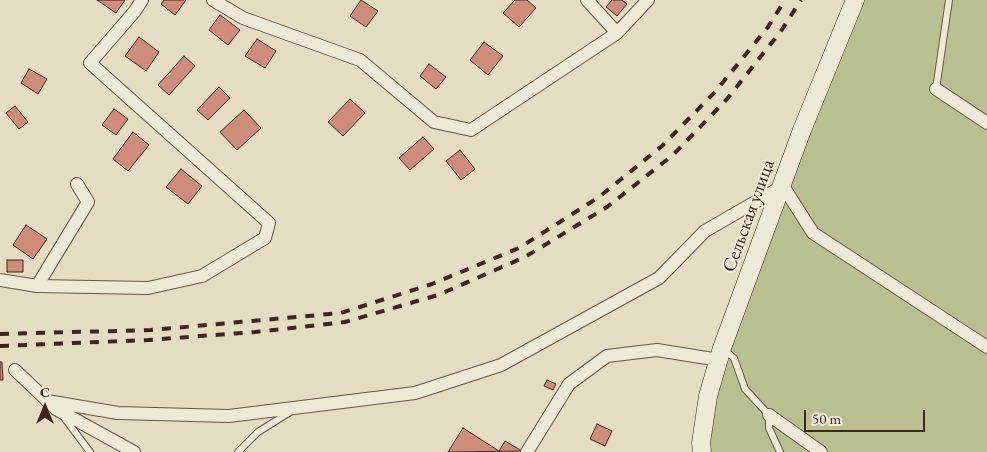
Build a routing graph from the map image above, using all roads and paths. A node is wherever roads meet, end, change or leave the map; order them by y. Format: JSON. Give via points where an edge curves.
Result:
{"nodes":[{"id":1,"x":142,"y":0,"type":"edge"},
{"id":2,"x":213,"y":0,"type":"edge"},
{"id":3,"x":587,"y":0,"type":"edge"},
{"id":4,"x":648,"y":0,"type":"edge"},
{"id":5,"x":855,"y":0,"type":"edge"},
{"id":6,"x":949,"y":0,"type":"edge"},
{"id":7,"x":617,"y":33,"type":"junction"},
{"id":8,"x":936,"y":89,"type":"joint"},
{"id":9,"x":987,"y":123,"type":"edge"},
{"id":10,"x":77,"y":184,"type":"dead end"},
{"id":11,"x":783,"y":186,"type":"junction"},
{"id":12,"x":0,"y":280,"type":"edge"},
{"id":13,"x":37,"y":286,"type":"junction"},
{"id":14,"x":987,"y":347,"type":"edge"},
{"id":15,"x":720,"y":354,"type":"junction"},
{"id":16,"x":15,"y":370,"type":"dead end"},
{"id":17,"x":47,"y":400,"type":"junction"},
{"id":18,"x":299,"y":406,"type":"junction"},
{"id":19,"x":61,"y":413,"type":"junction"},
{"id":20,"x":769,"y":414,"type":"junction"},
{"id":21,"x":90,"y":452,"type":"edge"},
{"id":22,"x":134,"y":452,"type":"edge"},
{"id":23,"x":238,"y":452,"type":"edge"},
{"id":24,"x":527,"y":452,"type":"edge"},
{"id":25,"x":702,"y":452,"type":"edge"},
{"id":26,"x":780,"y":452,"type":"edge"},
{"id":27,"x":821,"y":452,"type":"edge"}],
"edges":[{"from":1,"to":13,"type":"street","via":[[90,63],[269,223],[264,238],[202,276],[148,288]]},
{"from":2,"to":7,"type":"street","via":[[243,18],[360,60],[434,122],[471,130]]},
{"from":3,"to":7,"type":"street"},
{"from":4,"to":7,"type":"street"},
{"from":5,"to":11,"type":"street","name":"Сельская улица"},
{"from":6,"to":8,"type":"lane"},
{"from":8,"to":9,"type":"street"},
{"from":10,"to":13,"type":"street","via":[[88,202]]},
{"from":11,"to":14,"type":"street","via":[[813,233]]},
{"from":11,"to":15,"type":"street","name":"Сельская улица"},
{"from":11,"to":18,"type":"street","via":[[705,231],[659,278],[501,365],[415,393]]},
{"from":12,"to":13,"type":"street"},
{"from":15,"to":20,"type":"lane","via":[[734,358],[746,389]]},
{"from":15,"to":24,"type":"street","via":[[657,350],[607,356],[569,384]]},
{"from":15,"to":25,"type":"street","name":"Сельская улица","via":[[708,396]]},
{"from":16,"to":17,"type":"street"},
{"from":17,"to":18,"type":"street","via":[[118,413],[230,416]]},
{"from":17,"to":19,"type":"street"},
{"from":18,"to":23,"type":"lane","via":[[258,432]]},
{"from":19,"to":21,"type":"lane"},
{"from":19,"to":22,"type":"street"},
{"from":20,"to":26,"type":"lane","via":[[769,428]]},
{"from":20,"to":27,"type":"street"}]}
